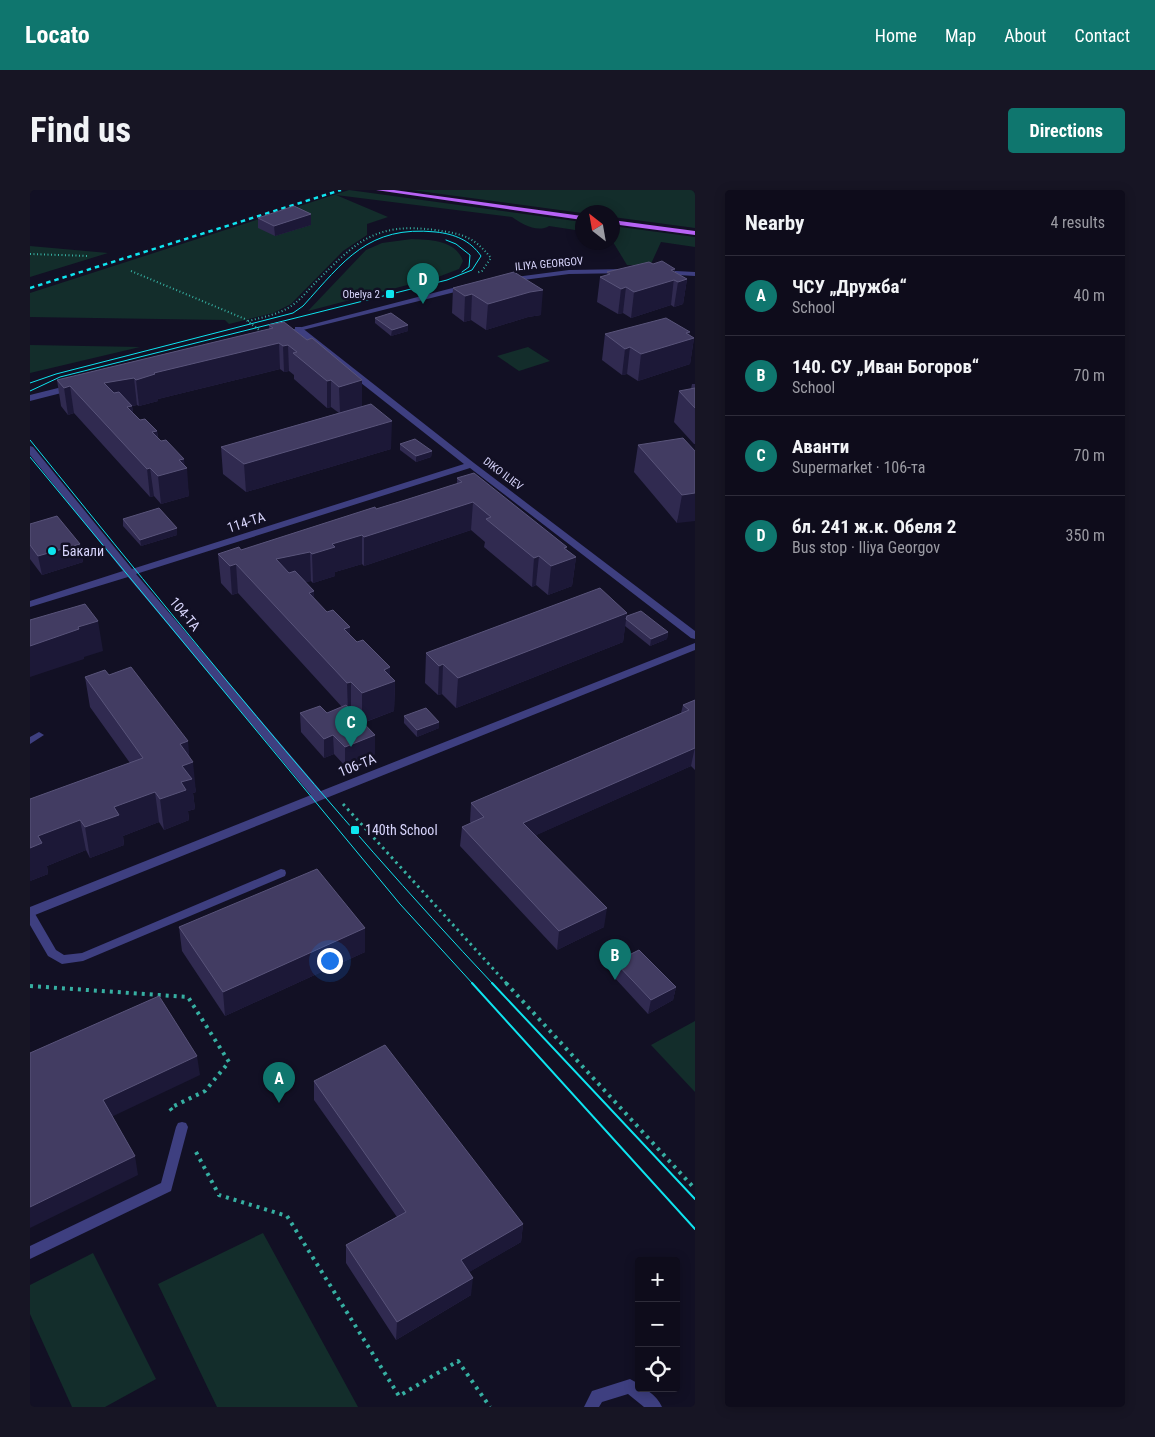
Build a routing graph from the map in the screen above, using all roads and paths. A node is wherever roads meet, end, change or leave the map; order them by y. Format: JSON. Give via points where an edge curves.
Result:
{"nodes":[{"id":1,"x":379,"y":190,"type":"edge"},
{"id":2,"x":575,"y":217,"type":"edge"},
{"id":3,"x":620,"y":223,"type":"edge"},
{"id":4,"x":695,"y":233,"type":"edge"},
{"id":5,"x":30,"y":254,"type":"edge"},
{"id":6,"x":88,"y":256,"type":"dead end"},
{"id":7,"x":636,"y":270,"type":"edge"},
{"id":8,"x":654,"y":271,"type":"edge"},
{"id":9,"x":131,"y":272,"type":"dead end"},
{"id":10,"x":474,"y":274,"type":"dead end"},
{"id":11,"x":695,"y":274,"type":"edge"},
{"id":12,"x":499,"y":281,"type":"edge"},
{"id":13,"x":482,"y":284,"type":"edge"},
{"id":14,"x":248,"y":321,"type":"junction"},
{"id":15,"x":298,"y":329,"type":"junction"},
{"id":16,"x":267,"y":337,"type":"joint"},
{"id":17,"x":87,"y":384,"type":"edge"},
{"id":18,"x":30,"y":398,"type":"edge"},
{"id":19,"x":30,"y":449,"type":"edge"},
{"id":20,"x":470,"y":465,"type":"junction"},
{"id":21,"x":130,"y":573,"type":"junction"},
{"id":22,"x":30,"y":604,"type":"edge"},
{"id":23,"x":695,"y":636,"type":"edge"},
{"id":24,"x":695,"y":646,"type":"edge"},
{"id":25,"x":39,"y":735,"type":"dead end"},
{"id":26,"x":30,"y":741,"type":"edge"},
{"id":27,"x":319,"y":796,"type":"junction"},
{"id":28,"x":354,"y":816,"type":"dead end"},
{"id":29,"x":281,"y":873,"type":"dead end"},
{"id":30,"x":30,"y":914,"type":"edge"},
{"id":31,"x":30,"y":986,"type":"edge"},
{"id":32,"x":182,"y":1127,"type":"junction"},
{"id":33,"x":695,"y":1189,"type":"edge"},
{"id":34,"x":30,"y":1254,"type":"edge"},
{"id":35,"x":490,"y":1407,"type":"edge"},
{"id":36,"x":591,"y":1407,"type":"edge"},
{"id":37,"x":654,"y":1407,"type":"edge"}],
"edges":[{"from":1,"to":2,"type":"main road"},
{"from":3,"to":4,"type":"main road"},
{"from":5,"to":6,"type":"path"},
{"from":7,"to":12,"type":"street","name":"ILIYA GEORGOV","via":[[569,272]]},
{"from":8,"to":11,"type":"street"},
{"from":9,"to":14,"type":"path"},
{"from":10,"to":14,"type":"path","via":[[482,271],[491,258],[485,248],[468,237],[411,227],[382,232],[365,238],[341,257],[301,298],[282,311]]},
{"from":13,"to":15,"type":"street","via":[[455,288]]},
{"from":14,"to":16,"type":"path"},
{"from":15,"to":16,"type":"street"},
{"from":15,"to":20,"type":"street","name":"DIKO ILIEV"},
{"from":17,"to":18,"type":"street"},
{"from":19,"to":21,"type":"street","name":"104-ТА"},
{"from":20,"to":21,"type":"street","name":"114-ТА"},
{"from":20,"to":23,"type":"street","name":"DIKO ILIEV"},
{"from":21,"to":22,"type":"street","name":"114-ТА"},
{"from":21,"to":27,"type":"street","name":"104-ТА"},
{"from":24,"to":27,"type":"street","name":"106-ТА"},
{"from":25,"to":26,"type":"lane"},
{"from":27,"to":30,"type":"street","name":"106-ТА"},
{"from":28,"to":33,"type":"path"},
{"from":29,"to":30,"type":"lane","via":[[83,957],[62,960],[52,954]]},
{"from":31,"to":32,"type":"path","via":[[188,997],[229,1062],[205,1092],[170,1108]]},
{"from":32,"to":34,"type":"lane","via":[[166,1187]]},
{"from":32,"to":35,"type":"path","via":[[219,1195],[287,1216],[399,1396],[458,1361]]},
{"from":36,"to":37,"type":"lane","via":[[597,1396],[630,1386]]}]}
